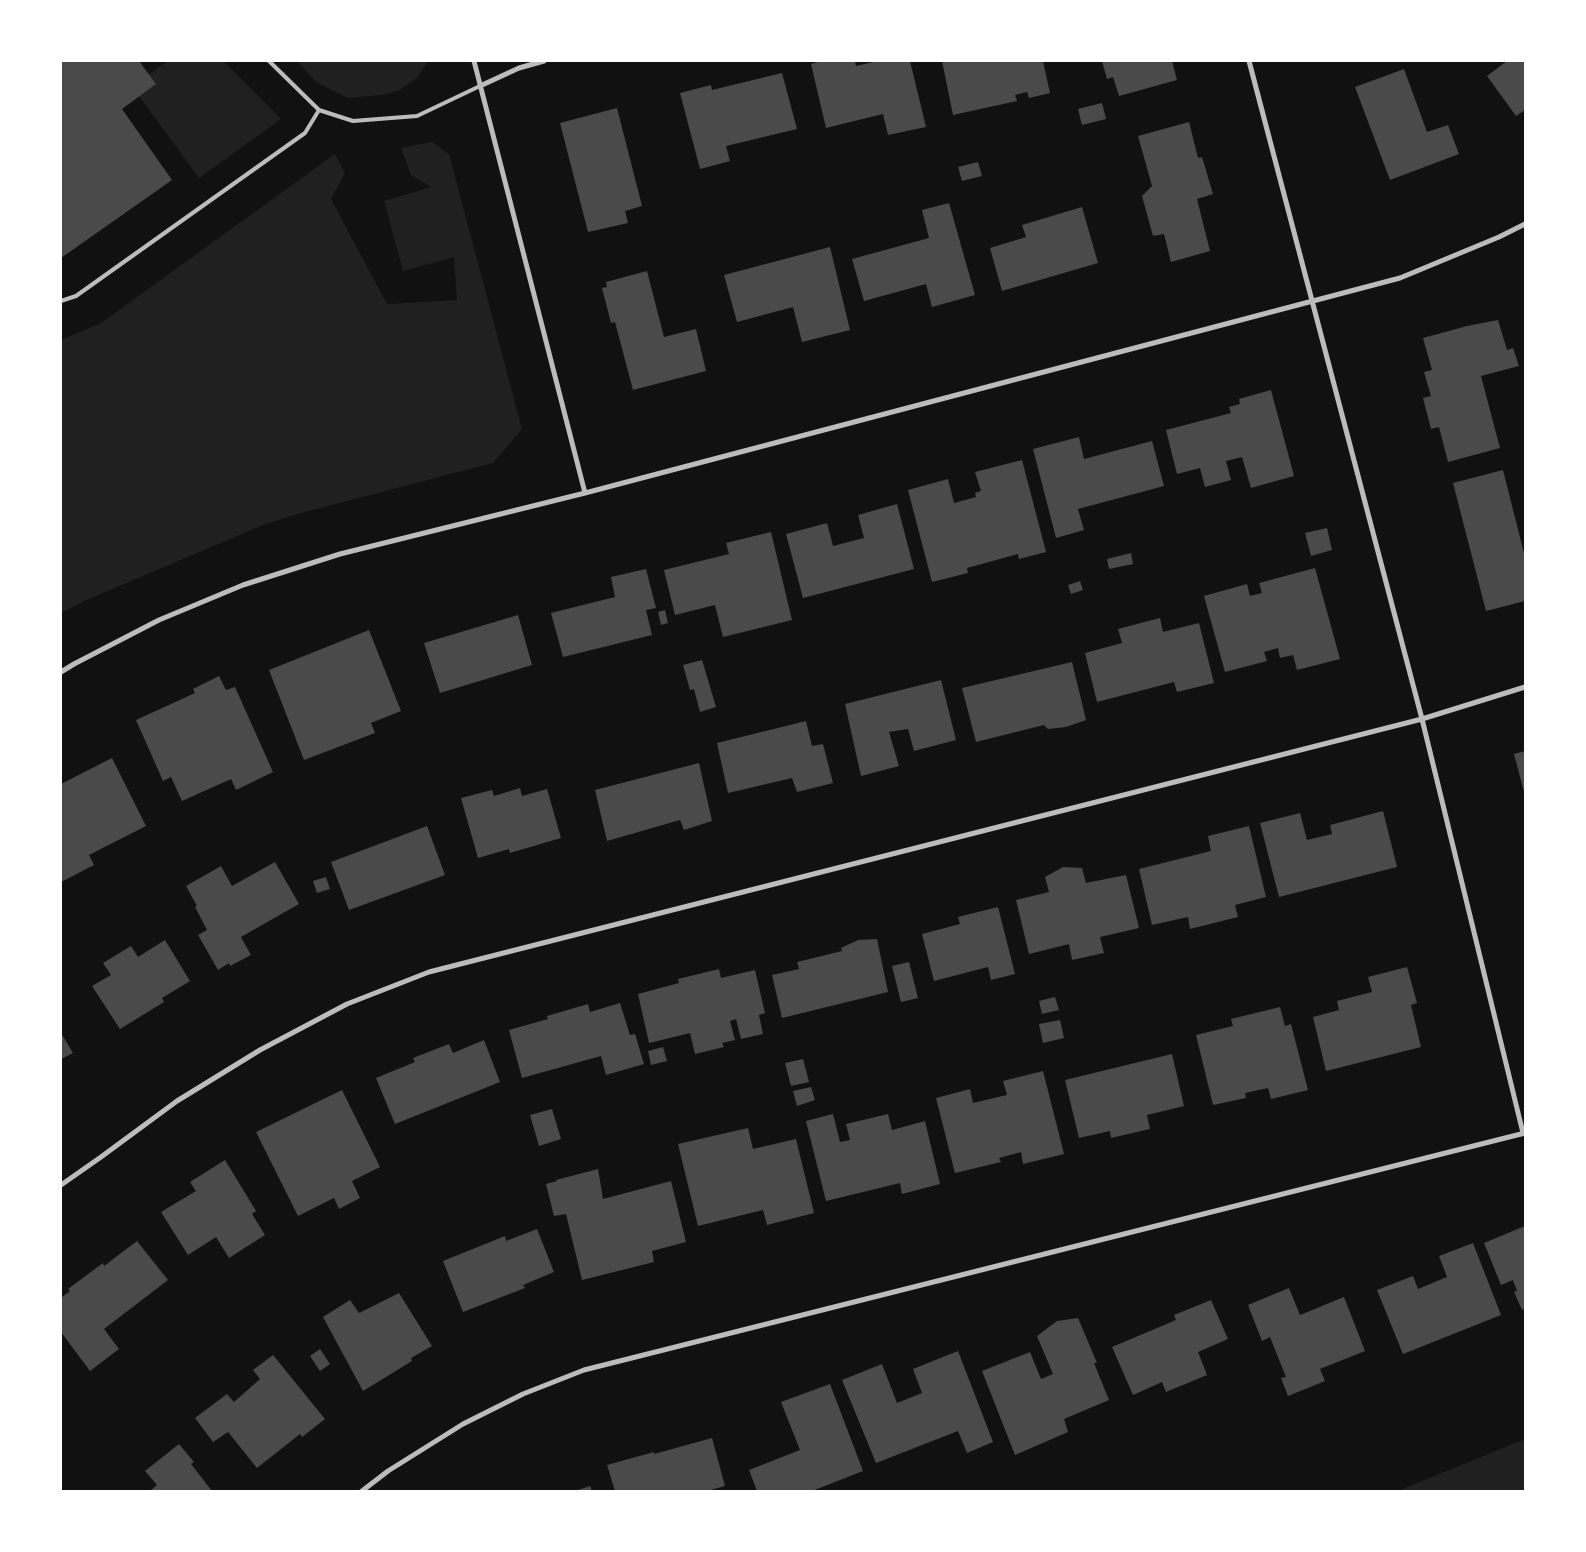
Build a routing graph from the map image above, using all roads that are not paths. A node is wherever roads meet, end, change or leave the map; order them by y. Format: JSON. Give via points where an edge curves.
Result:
{"nodes":[{"id":1,"x":269,"y":61,"type":"edge"},
{"id":2,"x":474,"y":61,"type":"edge"},
{"id":3,"x":544,"y":61,"type":"edge"},
{"id":4,"x":1249,"y":61,"type":"edge"},
{"id":5,"x":480,"y":86,"type":"junction"},
{"id":6,"x":320,"y":110,"type":"junction"},
{"id":7,"x":1525,"y":224,"type":"edge"},
{"id":8,"x":61,"y":301,"type":"edge"},
{"id":9,"x":1312,"y":302,"type":"junction"},
{"id":10,"x":585,"y":493,"type":"junction"},
{"id":11,"x":61,"y":672,"type":"edge"},
{"id":12,"x":1525,"y":687,"type":"edge"},
{"id":13,"x":1422,"y":719,"type":"junction"},
{"id":14,"x":1524,"y":1133,"type":"edge"},
{"id":15,"x":61,"y":1184,"type":"edge"},
{"id":16,"x":362,"y":1491,"type":"edge"}],
"edges":[{"from":1,"to":6,"type":"lane"},
{"from":2,"to":5,"type":"street"},
{"from":3,"to":5,"type":"street","via":[[519,68]]},
{"from":4,"to":9,"type":"street"},
{"from":5,"to":6,"type":"lane","via":[[417,116],[353,121]]},
{"from":5,"to":10,"type":"street"},
{"from":6,"to":8,"type":"lane","via":[[305,133],[76,296]]},
{"from":7,"to":9,"type":"street","via":[[1400,278]]},
{"from":9,"to":10,"type":"street"},
{"from":9,"to":13,"type":"street"},
{"from":10,"to":11,"type":"street","via":[[340,554],[243,585],[159,620]]},
{"from":12,"to":13,"type":"street"},
{"from":13,"to":14,"type":"street"},
{"from":13,"to":15,"type":"street","via":[[429,972],[347,1004],[260,1050],[176,1101]]},
{"from":14,"to":16,"type":"street","via":[[584,1370],[523,1394],[463,1424]]}]}
